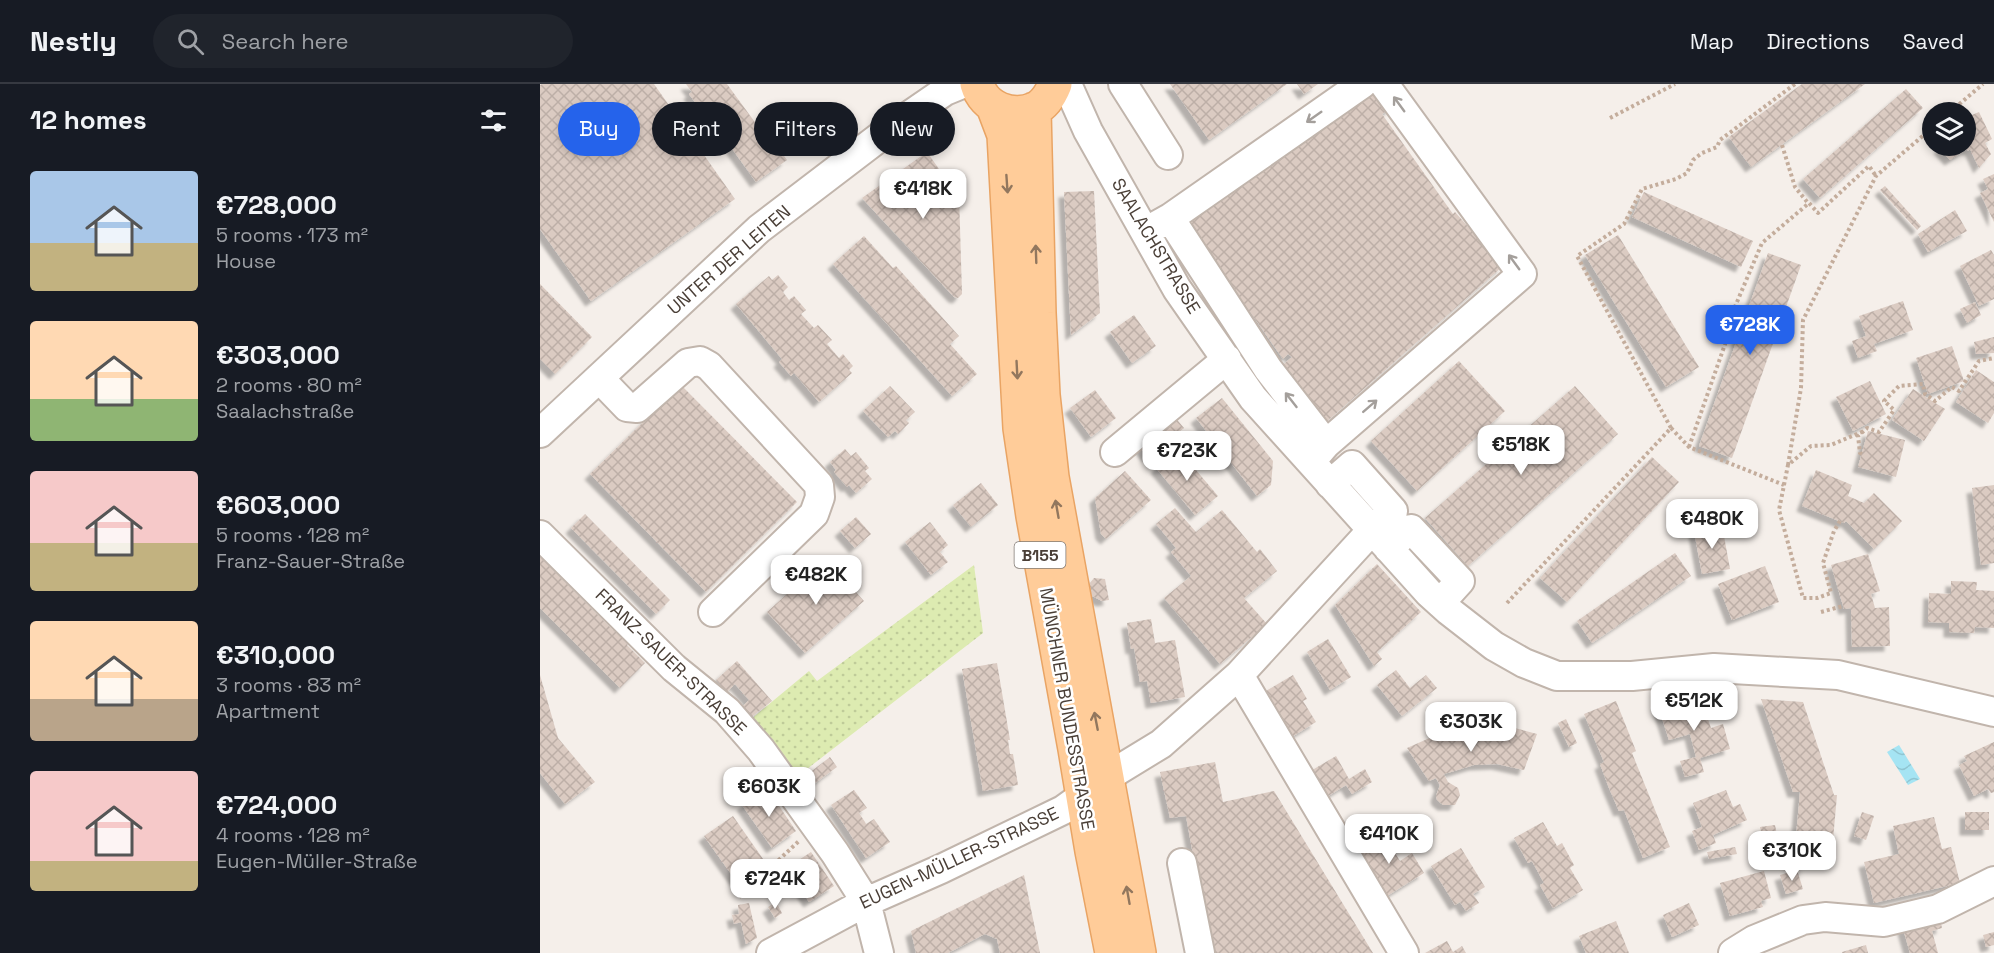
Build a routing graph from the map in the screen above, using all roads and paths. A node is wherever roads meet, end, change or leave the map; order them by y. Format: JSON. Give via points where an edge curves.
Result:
{"nodes":[{"id":1,"x":962,"y":84,"type":"edge"},
{"id":2,"x":1067,"y":84,"type":"edge"},
{"id":3,"x":1124,"y":84,"type":"edge"},
{"id":4,"x":1362,"y":84,"type":"edge"},
{"id":5,"x":1384,"y":84,"type":"edge"},
{"id":6,"x":1676,"y":84,"type":"edge"},
{"id":7,"x":1795,"y":84,"type":"edge"},
{"id":8,"x":1983,"y":84,"type":"edge"},
{"id":9,"x":985,"y":95,"type":"edge"},
{"id":10,"x":1043,"y":100,"type":"edge"},
{"id":11,"x":1962,"y":102,"type":"edge"},
{"id":12,"x":1610,"y":118,"type":"dead end"},
{"id":13,"x":1088,"y":131,"type":"junction"},
{"id":14,"x":1922,"y":137,"type":"edge"},
{"id":15,"x":1782,"y":144,"type":"dead end"},
{"id":16,"x":1168,"y":155,"type":"dead end"},
{"id":17,"x":1876,"y":176,"type":"junction"},
{"id":18,"x":1809,"y":203,"type":"junction"},
{"id":19,"x":1170,"y":218,"type":"junction"},
{"id":20,"x":1145,"y":232,"type":"junction"},
{"id":21,"x":1994,"y":358,"type":"edge"},
{"id":22,"x":1227,"y":359,"type":"junction"},
{"id":23,"x":599,"y":378,"type":"junction"},
{"id":24,"x":1671,"y":428,"type":"junction"},
{"id":25,"x":1864,"y":431,"type":"junction"},
{"id":26,"x":540,"y":433,"type":"edge"},
{"id":27,"x":1689,"y":447,"type":"junction"},
{"id":28,"x":1114,"y":452,"type":"dead end"},
{"id":29,"x":1318,"y":453,"type":"junction"},
{"id":30,"x":1862,"y":454,"type":"dead end"},
{"id":31,"x":1788,"y":465,"type":"junction"},
{"id":32,"x":1784,"y":485,"type":"junction"},
{"id":33,"x":1840,"y":522,"type":"dead end"},
{"id":34,"x":540,"y":535,"type":"edge"},
{"id":35,"x":1380,"y":539,"type":"junction"},
{"id":36,"x":1508,"y":603,"type":"dead end"},
{"id":37,"x":1843,"y":606,"type":"dead end"},
{"id":38,"x":713,"y":612,"type":"dead end"},
{"id":39,"x":1821,"y":612,"type":"dead end"},
{"id":40,"x":1239,"y":675,"type":"junction"},
{"id":41,"x":1994,"y":712,"type":"edge"},
{"id":42,"x":1095,"y":787,"type":"junction"},
{"id":43,"x":815,"y":826,"type":"junction"},
{"id":44,"x":1182,"y":863,"type":"dead end"},
{"id":45,"x":1994,"y":881,"type":"edge"},
{"id":46,"x":739,"y":897,"type":"dead end"},
{"id":47,"x":866,"y":902,"type":"junction"},
{"id":48,"x":771,"y":953,"type":"edge"},
{"id":49,"x":879,"y":953,"type":"edge"},
{"id":50,"x":1112,"y":953,"type":"edge"},
{"id":51,"x":1139,"y":953,"type":"edge"},
{"id":52,"x":1200,"y":953,"type":"edge"},
{"id":53,"x":1404,"y":953,"type":"edge"},
{"id":54,"x":1733,"y":953,"type":"edge"}],
"edges":[{"from":1,"to":23,"type":"street","name":"UNTER DER LEITEN","via":[[894,126],[759,229]]},
{"from":2,"to":13,"type":"street","name":"SAALACHSTRASSE"},
{"from":3,"to":16,"type":"street"},
{"from":4,"to":19,"type":"street","one_way":true},
{"from":29,"to":5,"type":"street","one_way":true,"via":[[1522,274]]},
{"from":6,"to":12,"type":"path"},
{"from":7,"to":24,"type":"path","via":[[1720,140],[1717,147],[1693,160],[1687,173],[1642,189],[1624,224],[1577,256]]},
{"from":8,"to":11,"type":"path"},
{"from":9,"to":10,"type":"main road","via":[[1013,113]]},
{"from":9,"to":42,"type":"main road","name":"MÜNCHNER BUNDESSTRASSE","number":"B155","one_way":true,"via":[[1004,135],[1020,428],[1033,516]]},
{"from":10,"to":13,"type":"street"},
{"from":42,"to":10,"type":"main road","name":"MÜNCHNER BUNDESSTRASSE","number":"B155","one_way":true,"via":[[1076,620],[1043,395],[1039,313]]},
{"from":13,"to":20,"type":"street","name":"SAALACHSTRASSE"},
{"from":14,"to":17,"type":"path"},
{"from":15,"to":18,"type":"path","via":[[1795,187]]},
{"from":17,"to":18,"type":"path","via":[[1869,166],[1818,213]]},
{"from":17,"to":31,"type":"path","via":[[1803,320],[1801,388]]},
{"from":18,"to":27,"type":"path","via":[[1762,243],[1734,309],[1737,310]]},
{"from":19,"to":20,"type":"street"},
{"from":29,"to":19,"type":"street","one_way":true},
{"from":20,"to":22,"type":"street","name":"SAALACHSTRASSE","via":[[1177,289]]},
{"from":21,"to":25,"type":"path","via":[[1979,361],[1959,391],[1952,387],[1935,401],[1925,394],[1923,384],[1899,386],[1884,401],[1894,410],[1879,432],[1867,428]]},
{"from":22,"to":28,"type":"street"},
{"from":22,"to":29,"type":"street","name":"SAALACHSTRASSE","via":[[1253,398]]},
{"from":23,"to":26,"type":"street","name":"UNTER DER LEITEN"},
{"from":23,"to":38,"type":"street","via":[[627,407],[637,408],[688,363],[710,366],[819,485],[820,497],[814,514]]},
{"from":24,"to":27,"type":"path"},
{"from":24,"to":36,"type":"path"},
{"from":25,"to":30,"type":"path","via":[[1858,436]]},
{"from":25,"to":31,"type":"path","via":[[1831,445],[1810,446]]},
{"from":27,"to":32,"type":"path"},
{"from":29,"to":35,"type":"street","name":"SAALACHSTRASSE","via":[[1330,484]]},
{"from":31,"to":32,"type":"path"},
{"from":32,"to":33,"type":"path","via":[[1779,510],[1803,598],[1831,593],[1823,563]]},
{"from":34,"to":43,"type":"street","name":"FRANZ-SAUER-STRASSE","via":[[674,668],[727,711],[761,750]]},
{"from":35,"to":40,"type":"street"},
{"from":35,"to":41,"type":"street","name":"SAALACHSTRASSE","via":[[1440,603],[1494,646],[1557,676],[1632,676],[1714,668],[1838,675]]},
{"from":37,"to":39,"type":"path"},
{"from":40,"to":42,"type":"street","via":[[1161,744]]},
{"from":40,"to":53,"type":"street"},
{"from":42,"to":47,"type":"street","name":"EUGEN-MÜLLER-STRASSE","via":[[1053,815]]},
{"from":42,"to":50,"type":"main road","name":"MÜNCHNER BUNDESSTRASSE","number":"B155"},
{"from":51,"to":42,"type":"main road","name":"MÜNCHNER BUNDESSTRASSE","number":"B155","one_way":true},
{"from":43,"to":46,"type":"path"},
{"from":43,"to":47,"type":"street","name":"FRANZ-SAUER-STRASSE"},
{"from":44,"to":52,"type":"street"},
{"from":45,"to":54,"type":"street","via":[[1938,909],[1884,922],[1825,917],[1803,920]]},
{"from":47,"to":48,"type":"street","name":"EUGEN-MÜLLER-STRASSE"},
{"from":47,"to":49,"type":"street","name":"FRANZ-SAUER-STRASSE"}]}
